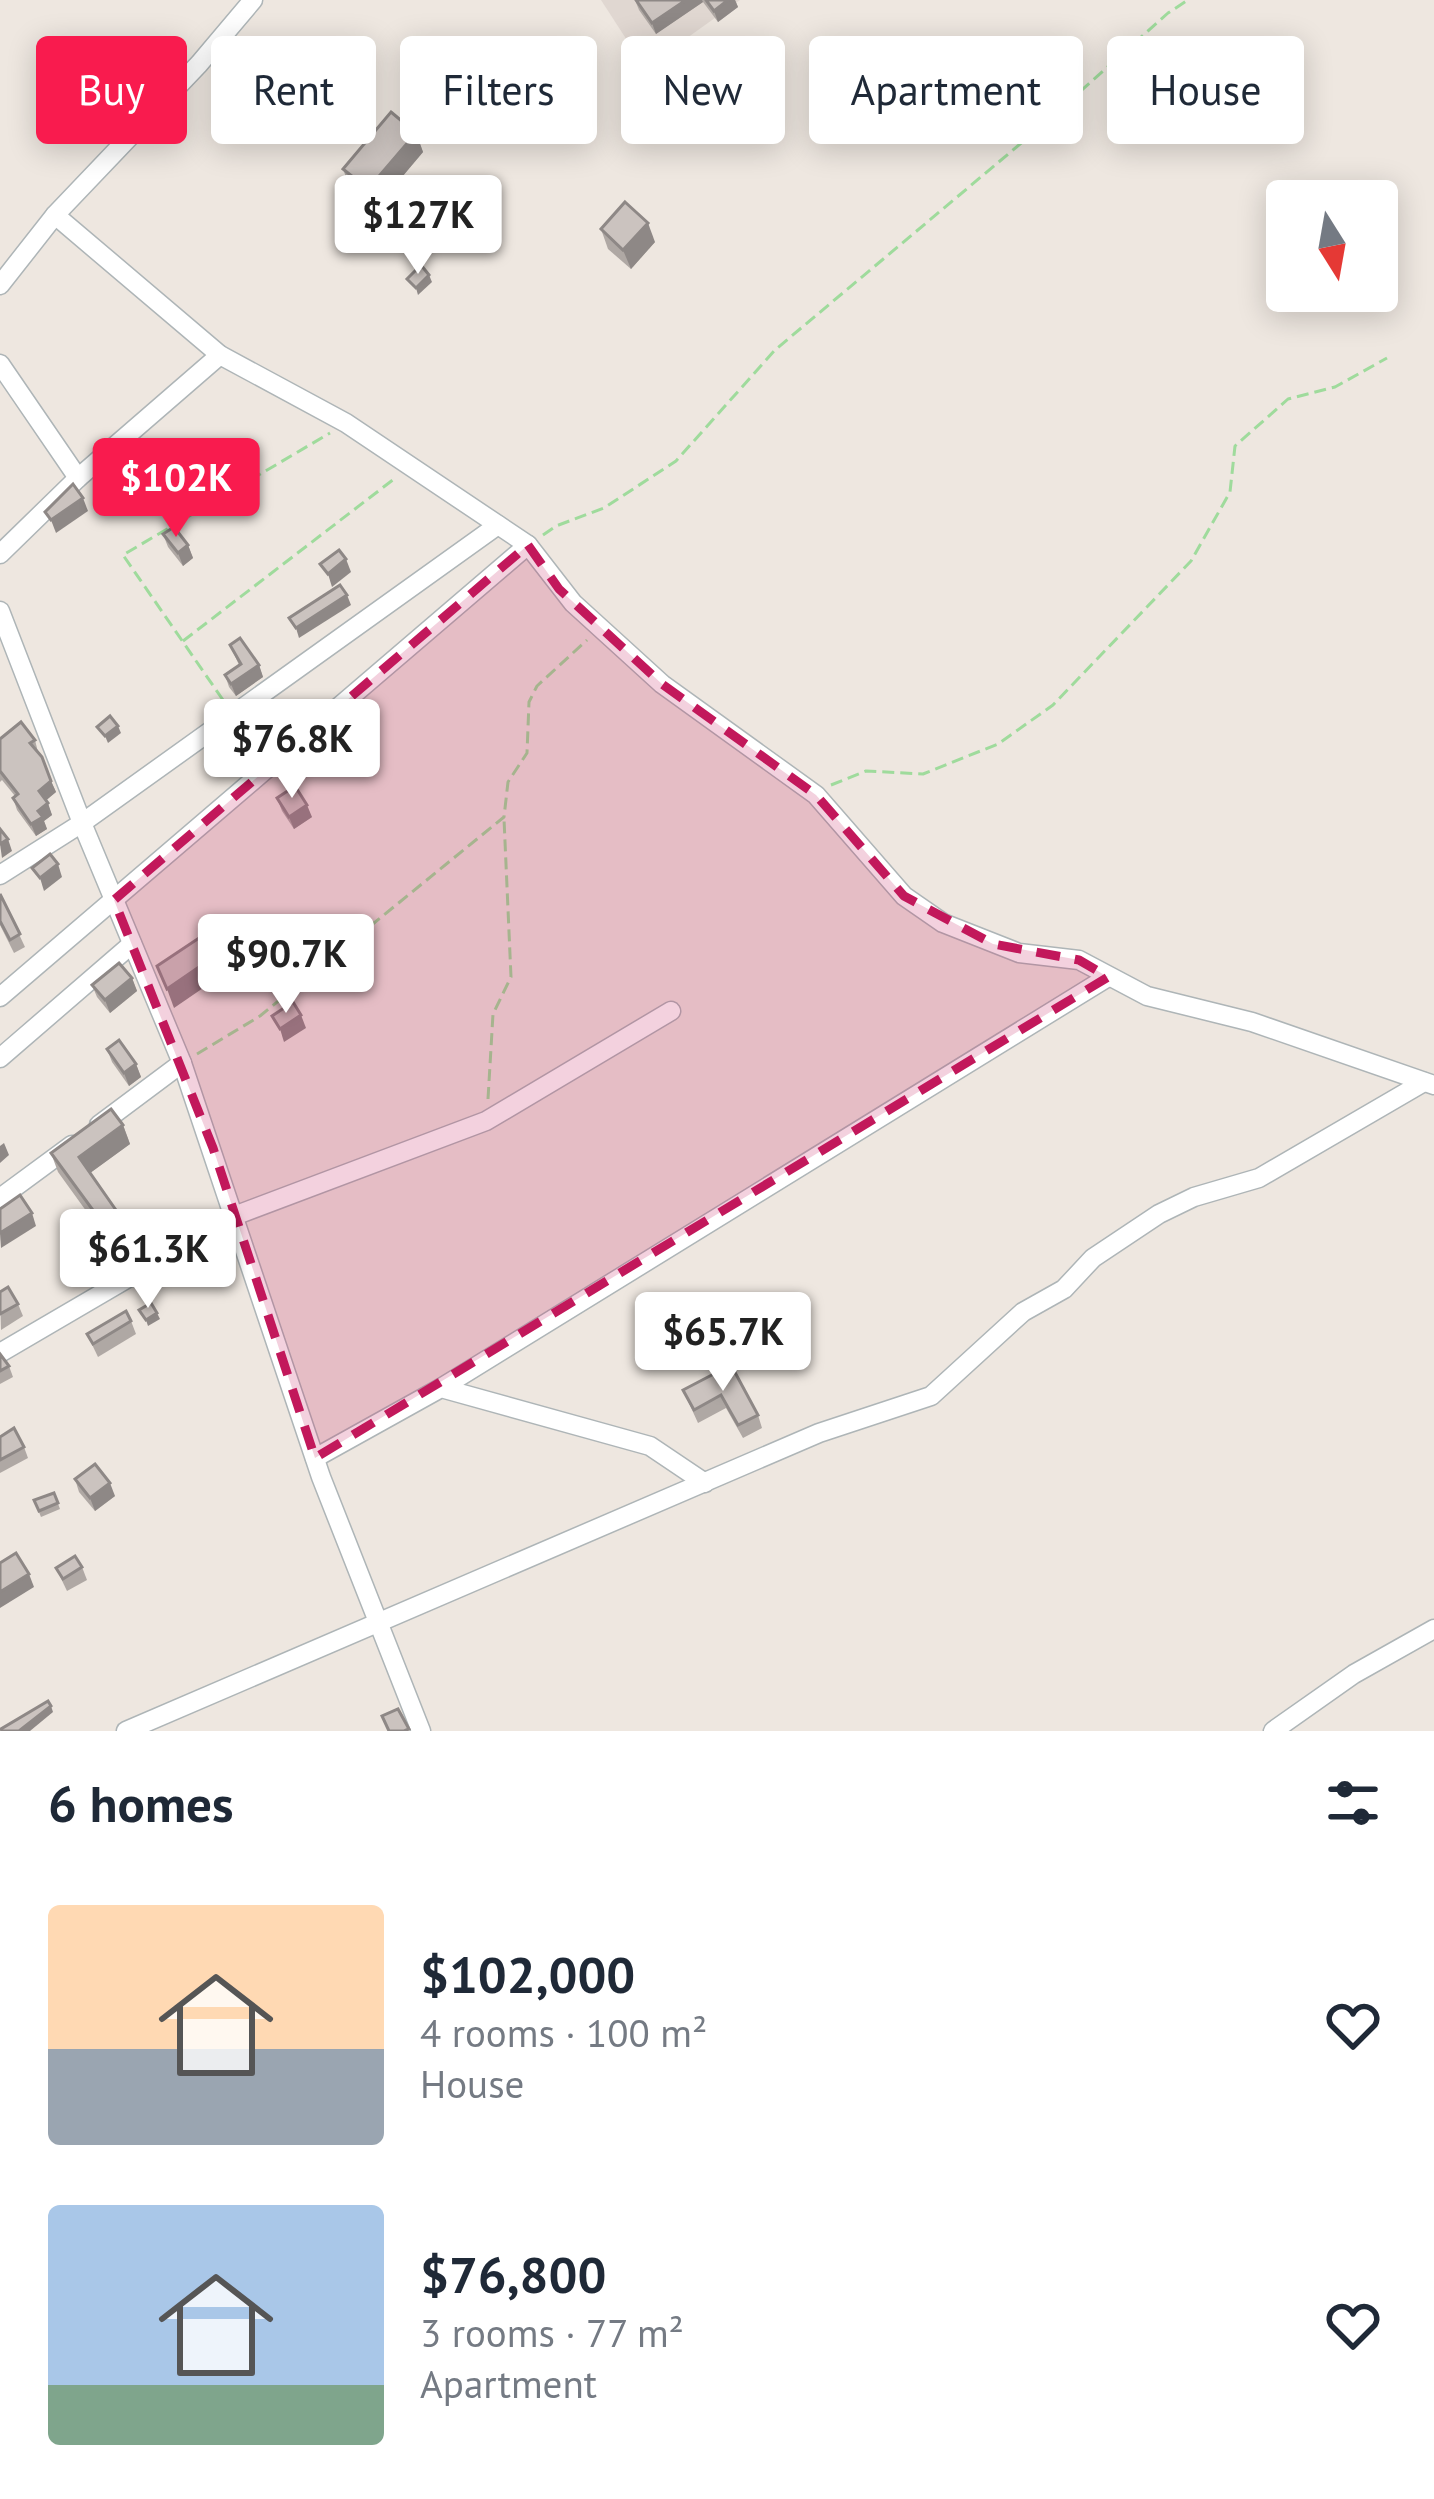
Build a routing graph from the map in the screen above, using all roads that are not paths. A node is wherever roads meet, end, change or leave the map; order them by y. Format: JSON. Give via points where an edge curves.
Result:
{"nodes":[{"id":1,"x":253,"y":0,"type":"edge"},
{"id":2,"x":55,"y":215,"type":"junction"},
{"id":3,"x":0,"y":285,"type":"edge"},
{"id":4,"x":220,"y":355,"type":"junction"},
{"id":5,"x":0,"y":364,"type":"edge"},
{"id":6,"x":78,"y":478,"type":"junction"},
{"id":7,"x":498,"y":525,"type":"junction"},
{"id":8,"x":528,"y":545,"type":"junction"},
{"id":9,"x":0,"y":554,"type":"edge"},
{"id":10,"x":0,"y":611,"type":"edge"},
{"id":11,"x":82,"y":823,"type":"junction"},
{"id":12,"x":0,"y":875,"type":"edge"},
{"id":13,"x":114,"y":900,"type":"junction"},
{"id":14,"x":132,"y":944,"type":"junction"},
{"id":15,"x":1108,"y":977,"type":"junction"},
{"id":16,"x":0,"y":998,"type":"edge"},
{"id":17,"x":671,"y":1011,"type":"dead end"},
{"id":18,"x":0,"y":1058,"type":"edge"},
{"id":19,"x":182,"y":1064,"type":"junction"},
{"id":20,"x":1429,"y":1084,"type":"edge"},
{"id":21,"x":0,"y":1198,"type":"edge"},
{"id":22,"x":235,"y":1216,"type":"junction"},
{"id":23,"x":0,"y":1352,"type":"edge"},
{"id":24,"x":441,"y":1388,"type":"junction"},
{"id":25,"x":315,"y":1458,"type":"junction"},
{"id":26,"x":705,"y":1483,"type":"junction"},
{"id":27,"x":379,"y":1622,"type":"junction"},
{"id":28,"x":1434,"y":1629,"type":"edge"},
{"id":29,"x":126,"y":1731,"type":"edge"},
{"id":30,"x":421,"y":1731,"type":"edge"},
{"id":31,"x":1273,"y":1731,"type":"edge"}],
"edges":[{"from":1,"to":2,"type":"street"},
{"from":2,"to":3,"type":"street"},
{"from":2,"to":4,"type":"street"},
{"from":4,"to":6,"type":"street"},
{"from":4,"to":7,"type":"street","via":[[346,423]]},
{"from":5,"to":6,"type":"street"},
{"from":6,"to":9,"type":"street"},
{"from":7,"to":8,"type":"street"},
{"from":7,"to":11,"type":"street"},
{"from":8,"to":13,"type":"street"},
{"from":8,"to":15,"type":"street","via":[[559,589],[662,684],[816,795],[904,896],[943,923],[1019,953],[1079,960]]},
{"from":10,"to":11,"type":"street"},
{"from":11,"to":12,"type":"street"},
{"from":11,"to":13,"type":"street"},
{"from":13,"to":14,"type":"street"},
{"from":13,"to":16,"type":"street"},
{"from":14,"to":18,"type":"street"},
{"from":14,"to":19,"type":"street"},
{"from":15,"to":20,"type":"street"},
{"from":15,"to":24,"type":"street"},
{"from":17,"to":22,"type":"street","via":[[486,1120]]},
{"from":19,"to":21,"type":"street"},
{"from":19,"to":22,"type":"street"},
{"from":20,"to":26,"type":"street","via":[[1258,1178],[1159,1214],[1023,1312],[932,1396]]},
{"from":22,"to":23,"type":"street"},
{"from":22,"to":25,"type":"street"},
{"from":24,"to":25,"type":"street"},
{"from":24,"to":26,"type":"street","via":[[650,1446]]},
{"from":25,"to":27,"type":"street"},
{"from":26,"to":27,"type":"street"},
{"from":27,"to":29,"type":"street"},
{"from":27,"to":30,"type":"street"},
{"from":28,"to":31,"type":"street"}]}
